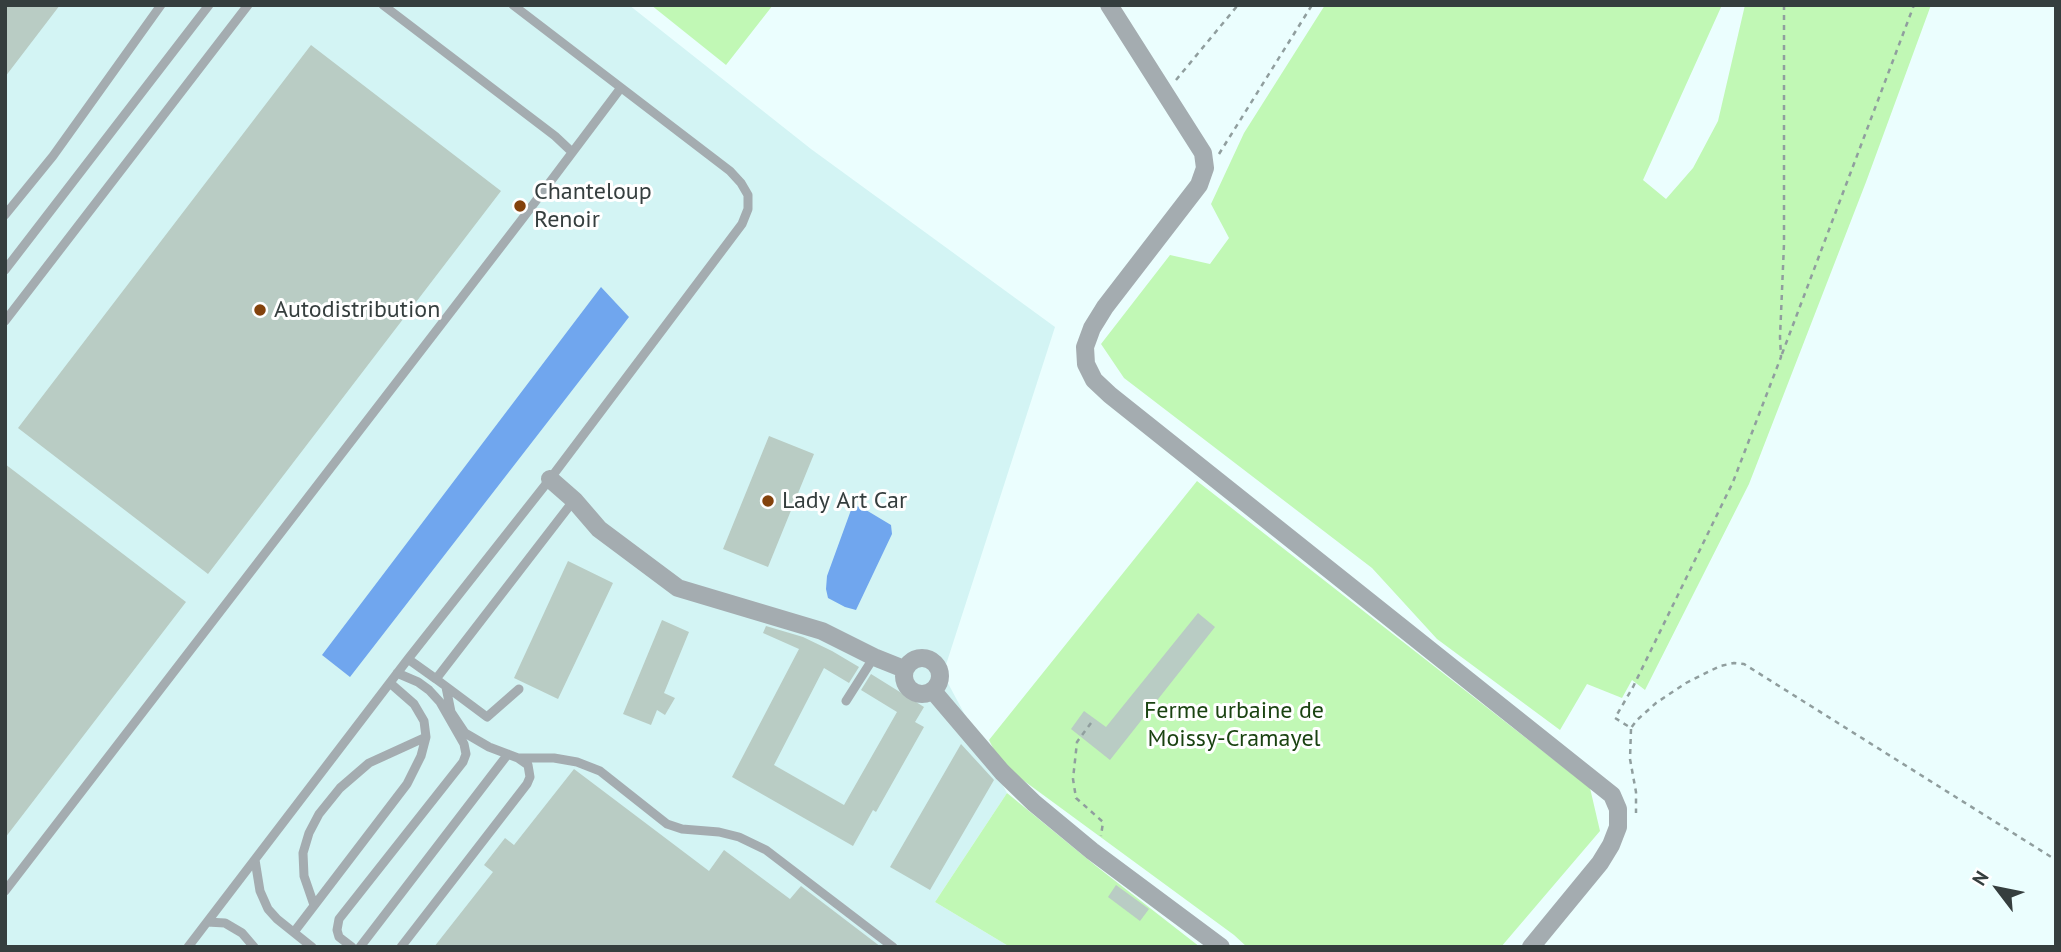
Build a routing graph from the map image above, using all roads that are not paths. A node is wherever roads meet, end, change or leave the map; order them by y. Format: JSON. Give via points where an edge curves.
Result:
{"nodes":[{"id":1,"x":161,"y":5,"type":"edge"},
{"id":2,"x":209,"y":5,"type":"edge"},
{"id":3,"x":248,"y":5,"type":"edge"},
{"id":4,"x":383,"y":5,"type":"edge"},
{"id":5,"x":513,"y":5,"type":"edge"},
{"id":6,"x":1109,"y":5,"type":"edge"},
{"id":7,"x":620,"y":89,"type":"junction"},
{"id":8,"x":572,"y":152,"type":"junction"},
{"id":9,"x":5,"y":215,"type":"edge"},
{"id":10,"x":5,"y":271,"type":"edge"},
{"id":11,"x":5,"y":320,"type":"edge"},
{"id":12,"x":550,"y":479,"type":"junction"},
{"id":13,"x":574,"y":500,"type":"junction"},
{"id":14,"x":874,"y":657,"type":"junction"},
{"id":15,"x":408,"y":659,"type":"junction"},
{"id":16,"x":904,"y":669,"type":"junction"},
{"id":17,"x":397,"y":673,"type":"junction"},
{"id":18,"x":436,"y":680,"type":"junction"},
{"id":19,"x":390,"y":683,"type":"junction"},
{"id":20,"x":446,"y":687,"type":"junction"},
{"id":21,"x":519,"y":689,"type":"dead end"},
{"id":22,"x":933,"y":691,"type":"junction"},
{"id":23,"x":846,"y":701,"type":"dead end"},
{"id":24,"x":426,"y":737,"type":"junction"},
{"id":25,"x":513,"y":756,"type":"junction"},
{"id":26,"x":255,"y":860,"type":"junction"},
{"id":27,"x":5,"y":891,"type":"edge"},
{"id":28,"x":314,"y":905,"type":"junction"},
{"id":29,"x":207,"y":922,"type":"junction"},
{"id":30,"x":293,"y":932,"type":"junction"},
{"id":31,"x":188,"y":947,"type":"edge"},
{"id":32,"x":254,"y":947,"type":"edge"},
{"id":33,"x":312,"y":947,"type":"edge"},
{"id":34,"x":352,"y":947,"type":"edge"},
{"id":35,"x":360,"y":947,"type":"edge"},
{"id":36,"x":401,"y":947,"type":"edge"},
{"id":37,"x":893,"y":947,"type":"edge"},
{"id":38,"x":1221,"y":947,"type":"edge"},
{"id":39,"x":1531,"y":947,"type":"edge"}],
"edges":[{"from":1,"to":9,"type":"lane"},
{"from":2,"to":10,"type":"lane"},
{"from":3,"to":11,"type":"lane"},
{"from":4,"to":8,"type":"lane"},
{"from":5,"to":7,"type":"lane"},
{"from":6,"to":39,"type":"street","via":[[1203,153],[1205,168],[1199,185],[1105,307],[1085,347],[1086,364],[1110,395],[1612,795],[1618,827],[1611,845]]},
{"from":7,"to":8,"type":"lane"},
{"from":7,"to":12,"type":"lane","via":[[730,171],[748,195],[748,208],[743,224]]},
{"from":8,"to":27,"type":"lane"},
{"from":12,"to":13,"type":"street"},
{"from":12,"to":15,"type":"lane"},
{"from":13,"to":14,"type":"street","via":[[599,529],[678,588],[822,631]]},
{"from":13,"to":18,"type":"lane"},
{"from":14,"to":16,"type":"street"},
{"from":14,"to":23,"type":"lane"},
{"from":15,"to":17,"type":"lane"},
{"from":15,"to":18,"type":"lane"},
{"from":16,"to":22,"type":"street","via":[[905,685],[913,692]]},
{"from":16,"to":22,"type":"street","via":[[918,658],[935,663],[940,677]]},
{"from":17,"to":19,"type":"lane"},
{"from":17,"to":34,"type":"lane","via":[[418,682],[440,702],[466,754],[339,919],[339,937]]},
{"from":18,"to":20,"type":"lane"},
{"from":19,"to":24,"type":"lane","via":[[414,704],[424,721]]},
{"from":19,"to":26,"type":"lane"},
{"from":20,"to":21,"type":"lane","via":[[487,717]]},
{"from":20,"to":25,"type":"lane","via":[[451,712],[465,733]]},
{"from":22,"to":38,"type":"street","via":[[1034,803]]},
{"from":24,"to":28,"type":"lane","via":[[407,784]]},
{"from":24,"to":28,"type":"lane","via":[[369,763],[319,814],[303,853],[304,876]]},
{"from":25,"to":35,"type":"lane"},
{"from":25,"to":36,"type":"lane","via":[[527,765],[527,784]]},
{"from":25,"to":37,"type":"lane","via":[[577,762],[600,771],[667,824],[739,837],[766,850]]},
{"from":26,"to":29,"type":"lane"},
{"from":26,"to":30,"type":"lane","via":[[268,909]]},
{"from":28,"to":30,"type":"lane"},
{"from":29,"to":31,"type":"lane"},
{"from":29,"to":32,"type":"lane","via":[[225,923]]},
{"from":30,"to":33,"type":"lane"}]}
